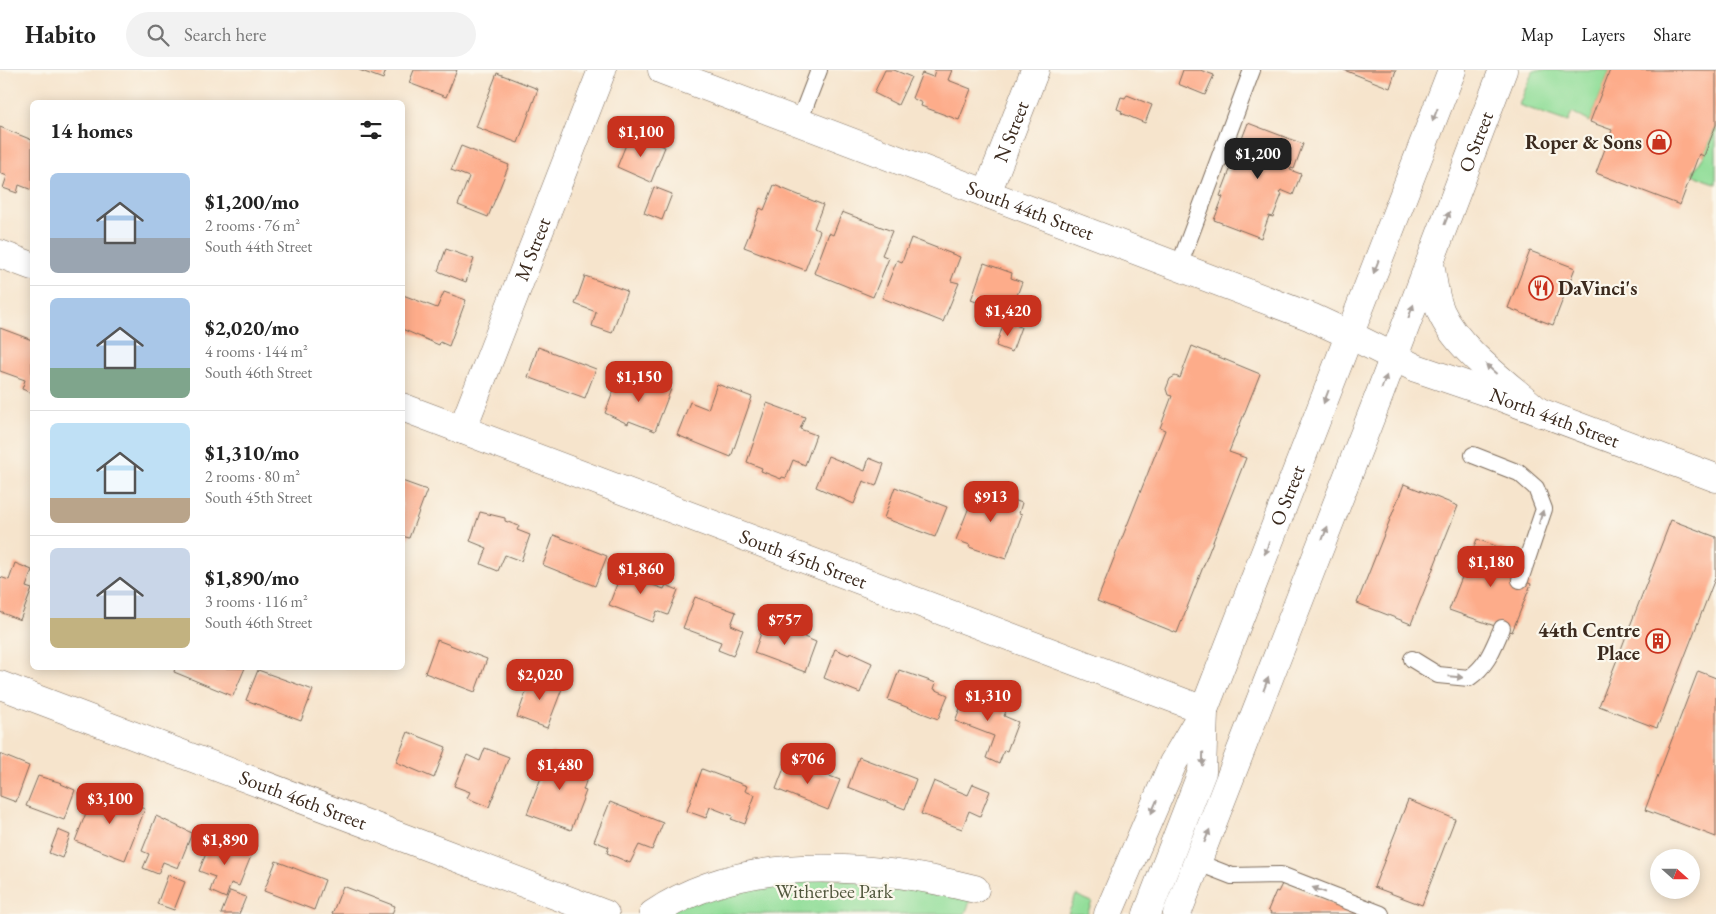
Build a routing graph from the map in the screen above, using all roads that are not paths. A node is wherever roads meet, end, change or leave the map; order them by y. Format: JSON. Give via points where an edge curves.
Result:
{"nodes":[{"id":1,"x":602,"y":70,"type":"edge"},
{"id":2,"x":662,"y":70,"type":"edge"},
{"id":3,"x":819,"y":70,"type":"edge"},
{"id":4,"x":1034,"y":70,"type":"edge"},
{"id":5,"x":1252,"y":70,"type":"edge"},
{"id":6,"x":1452,"y":70,"type":"edge"},
{"id":7,"x":1503,"y":70,"type":"edge"},
{"id":8,"x":798,"y":122,"type":"junction"},
{"id":9,"x":987,"y":193,"type":"junction"},
{"id":10,"x":0,"y":254,"type":"edge"},
{"id":11,"x":1430,"y":263,"type":"junction"},
{"id":12,"x":30,"y":265,"type":"edge"},
{"id":13,"x":1179,"y":266,"type":"junction"},
{"id":14,"x":1350,"y":335,"type":"junction"},
{"id":15,"x":1394,"y":357,"type":"junction"},
{"id":16,"x":405,"y":408,"type":"edge"},
{"id":17,"x":1540,"y":413,"type":"junction"},
{"id":18,"x":462,"y":430,"type":"junction"},
{"id":19,"x":1473,"y":455,"type":"dead end"},
{"id":20,"x":1716,"y":478,"type":"edge"},
{"id":21,"x":1520,"y":580,"type":"dead end"},
{"id":22,"x":1502,"y":628,"type":"dead end"},
{"id":23,"x":1412,"y":659,"type":"dead end"},
{"id":24,"x":0,"y":685,"type":"edge"},
{"id":25,"x":1204,"y":710,"type":"junction"},
{"id":26,"x":1196,"y":862,"type":"junction"},
{"id":27,"x":975,"y":889,"type":"dead end"},
{"id":28,"x":605,"y":914,"type":"edge"},
{"id":29,"x":653,"y":914,"type":"edge"},
{"id":30,"x":1108,"y":914,"type":"edge"},
{"id":31,"x":1148,"y":914,"type":"edge"},
{"id":32,"x":1177,"y":914,"type":"edge"},
{"id":33,"x":1381,"y":914,"type":"edge"}],
"edges":[{"from":1,"to":18,"type":"street","name":"M Street"},
{"from":2,"to":8,"type":"street","name":"South 44th Street"},
{"from":3,"to":8,"type":"lane"},
{"from":4,"to":9,"type":"street","name":"N Street"},
{"from":5,"to":13,"type":"lane"},
{"from":6,"to":14,"type":"street","name":"O Street","one_way":true},
{"from":11,"to":7,"type":"street","name":"O Street","one_way":true},
{"from":8,"to":9,"type":"street","name":"South 44th Street"},
{"from":9,"to":13,"type":"street","name":"South 44th Street"},
{"from":10,"to":12,"type":"street"},
{"from":15,"to":11,"type":"street","name":"O Street","one_way":true},
{"from":17,"to":11,"type":"street","one_way":true,"via":[[1455,334],[1441,312]]},
{"from":13,"to":14,"type":"street","name":"South 44th Street"},
{"from":14,"to":15,"type":"street","name":"South 44th Street"},
{"from":14,"to":25,"type":"street","name":"O Street","one_way":true},
{"from":15,"to":17,"type":"street","name":"North 44th Street"},
{"from":26,"to":15,"type":"street","name":"O Street","one_way":true},
{"from":16,"to":18,"type":"street","name":"South 45th Street"},
{"from":17,"to":20,"type":"street","name":"North 44th Street"},
{"from":18,"to":25,"type":"street","name":"South 45th Street"},
{"from":21,"to":19,"type":"lane","one_way":true,"via":[[1544,509],[1536,488],[1519,473]]},
{"from":23,"to":22,"type":"lane","one_way":true,"via":[[1438,675],[1469,678],[1481,670],[1489,658]]},
{"from":24,"to":28,"type":"street","name":"South 46th Street"},
{"from":25,"to":30,"type":"street","name":"O Street","one_way":true,"via":[[1173,762]]},
{"from":25,"to":31,"type":"street","one_way":true,"via":[[1202,772]]},
{"from":26,"to":32,"type":"street","name":"O Street"},
{"from":33,"to":26,"type":"lane","one_way":true,"via":[[1281,875],[1232,876]]},
{"from":27,"to":29,"type":"street","via":[[884,871],[806,869],[714,885],[681,896]]}]}
